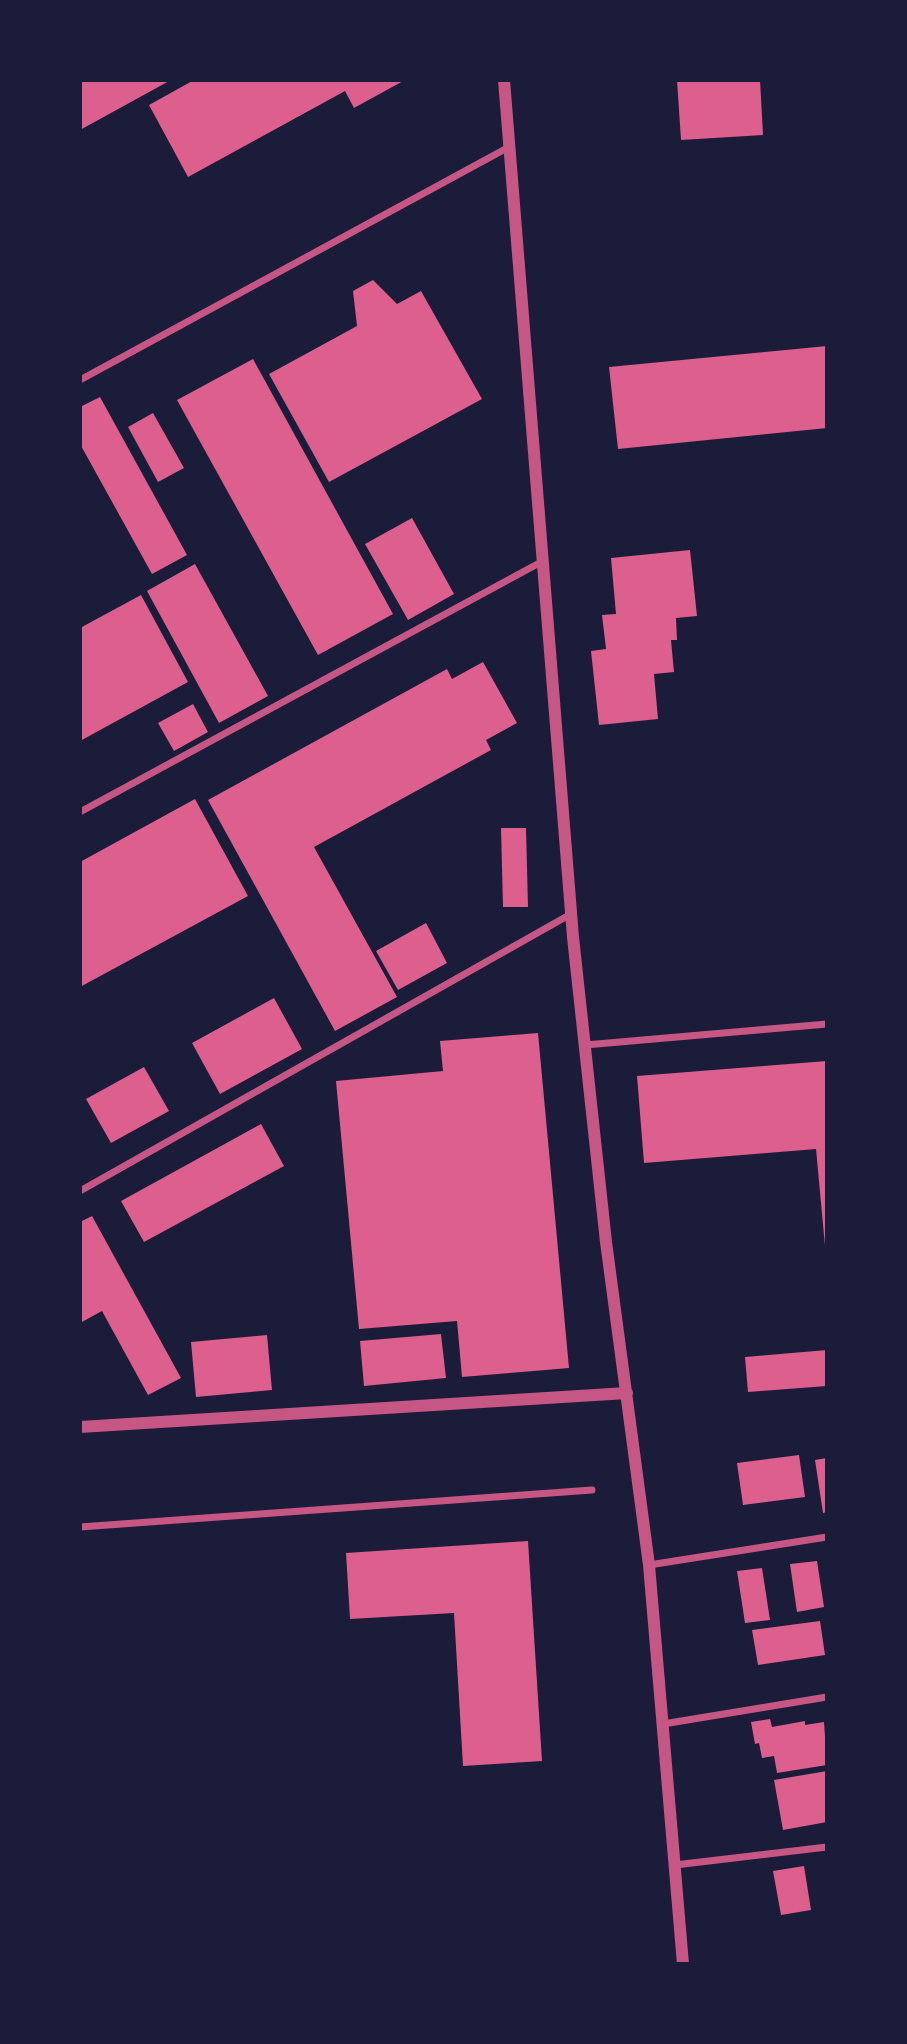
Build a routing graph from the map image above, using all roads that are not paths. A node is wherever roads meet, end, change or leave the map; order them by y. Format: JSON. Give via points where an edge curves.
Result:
{"nodes":[{"id":1,"x":504,"y":80,"type":"edge"},
{"id":2,"x":509,"y":147,"type":"junction"},
{"id":3,"x":80,"y":380,"type":"edge"},
{"id":4,"x":543,"y":561,"type":"junction"},
{"id":5,"x":80,"y":812,"type":"edge"},
{"id":6,"x":571,"y":914,"type":"junction"},
{"id":7,"x":827,"y":1024,"type":"edge"},
{"id":8,"x":585,"y":1045,"type":"junction"},
{"id":9,"x":80,"y":1191,"type":"edge"},
{"id":10,"x":627,"y":1393,"type":"junction"},
{"id":11,"x":80,"y":1427,"type":"edge"},
{"id":12,"x":592,"y":1490,"type":"dead end"},
{"id":13,"x":80,"y":1527,"type":"edge"},
{"id":14,"x":827,"y":1537,"type":"edge"},
{"id":15,"x":649,"y":1565,"type":"junction"},
{"id":16,"x":827,"y":1697,"type":"edge"},
{"id":17,"x":663,"y":1724,"type":"junction"},
{"id":18,"x":827,"y":1847,"type":"edge"},
{"id":19,"x":675,"y":1865,"type":"junction"},
{"id":20,"x":683,"y":1964,"type":"edge"}],
"edges":[{"from":1,"to":2,"type":"street"},
{"from":2,"to":3,"type":"street"},
{"from":2,"to":4,"type":"street"},
{"from":4,"to":5,"type":"street"},
{"from":4,"to":6,"type":"street"},
{"from":6,"to":8,"type":"street"},
{"from":6,"to":9,"type":"street"},
{"from":7,"to":8,"type":"street"},
{"from":8,"to":10,"type":"street"},
{"from":10,"to":11,"type":"street"},
{"from":10,"to":15,"type":"street"},
{"from":12,"to":13,"type":"street"},
{"from":14,"to":15,"type":"street"},
{"from":15,"to":17,"type":"street"},
{"from":16,"to":17,"type":"street"},
{"from":17,"to":19,"type":"street"},
{"from":18,"to":19,"type":"street"},
{"from":19,"to":20,"type":"street"}]}
